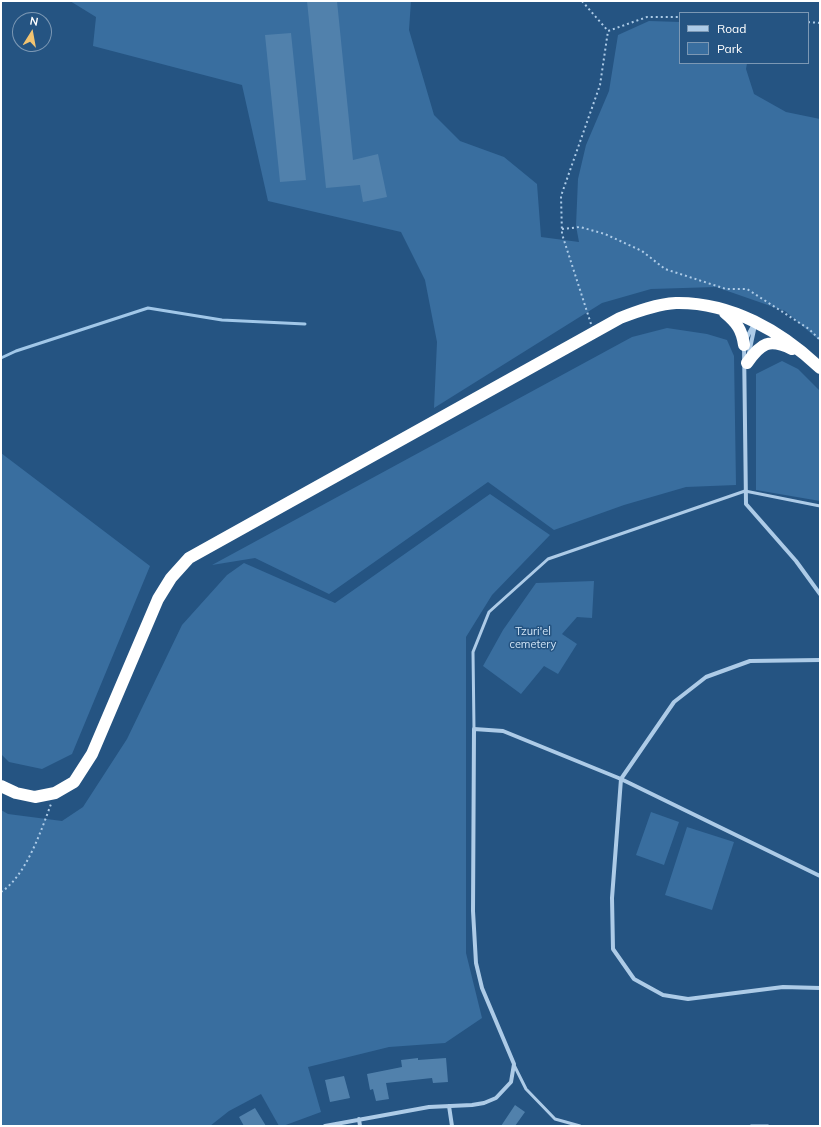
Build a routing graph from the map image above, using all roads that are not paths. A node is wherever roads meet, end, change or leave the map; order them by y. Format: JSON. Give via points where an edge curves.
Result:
{"nodes":[{"id":1,"x":717,"y":308,"type":"junction"},
{"id":2,"x":756,"y":322,"type":"junction"},
{"id":3,"x":744,"y":345,"type":"junction"},
{"id":4,"x":804,"y":354,"type":"junction"},
{"id":5,"x":747,"y":363,"type":"junction"},
{"id":6,"x":820,"y":368,"type":"edge"},
{"id":7,"x":744,"y":375,"type":"junction"},
{"id":8,"x":745,"y":491,"type":"junction"},
{"id":9,"x":820,"y":506,"type":"edge"},
{"id":10,"x":820,"y":594,"type":"edge"},
{"id":11,"x":820,"y":660,"type":"edge"},
{"id":12,"x":474,"y":729,"type":"junction"},
{"id":13,"x":621,"y":779,"type":"junction"},
{"id":14,"x":1,"y":786,"type":"edge"},
{"id":15,"x":820,"y":876,"type":"edge"},
{"id":16,"x":820,"y":988,"type":"edge"},
{"id":17,"x":514,"y":1064,"type":"junction"},
{"id":18,"x":449,"y":1106,"type":"junction"},
{"id":19,"x":359,"y":1119,"type":"junction"},
{"id":20,"x":325,"y":1126,"type":"edge"},
{"id":21,"x":360,"y":1126,"type":"edge"},
{"id":22,"x":452,"y":1126,"type":"edge"},
{"id":23,"x":580,"y":1126,"type":"edge"},
{"id":24,"x":750,"y":1126,"type":"edge"},
{"id":25,"x":768,"y":1126,"type":"edge"}],
"edges":[{"from":1,"to":2,"type":"highway"},
{"from":1,"to":3,"type":"highway","via":[[736,322],[742,332]]},
{"from":1,"to":14,"type":"highway","via":[[675,303],[646,308],[620,318],[189,558],[171,578],[158,599],[92,754],[74,782],[55,793],[35,797],[16,793]]},
{"from":2,"to":3,"type":"street"},
{"from":2,"to":4,"type":"highway"},
{"from":2,"to":5,"type":"street"},
{"from":3,"to":7,"type":"street"},
{"from":4,"to":5,"type":"highway","via":[[782,344],[771,343],[757,348]]},
{"from":4,"to":6,"type":"highway"},
{"from":5,"to":7,"type":"street"},
{"from":7,"to":8,"type":"street"},
{"from":8,"to":9,"type":"lane"},
{"from":8,"to":10,"type":"street","via":[[746,504],[796,561]]},
{"from":8,"to":12,"type":"lane","via":[[548,559],[489,612],[473,652]]},
{"from":11,"to":13,"type":"street","via":[[750,661],[706,677],[674,702]]},
{"from":12,"to":13,"type":"street","via":[[503,731]]},
{"from":12,"to":17,"type":"street","via":[[473,911],[476,963],[482,988]]},
{"from":13,"to":15,"type":"street"},
{"from":13,"to":16,"type":"street","via":[[612,898],[613,949],[634,979],[663,995],[688,999],[783,987]]},
{"from":17,"to":18,"type":"street","via":[[511,1082],[496,1098],[484,1103]]},
{"from":17,"to":23,"type":"lane","via":[[526,1089],[555,1119]]},
{"from":18,"to":19,"type":"street","via":[[429,1106]]},
{"from":18,"to":22,"type":"street"},
{"from":19,"to":20,"type":"street"},
{"from":19,"to":21,"type":"street"},
{"from":24,"to":25,"type":"lane"}]}
